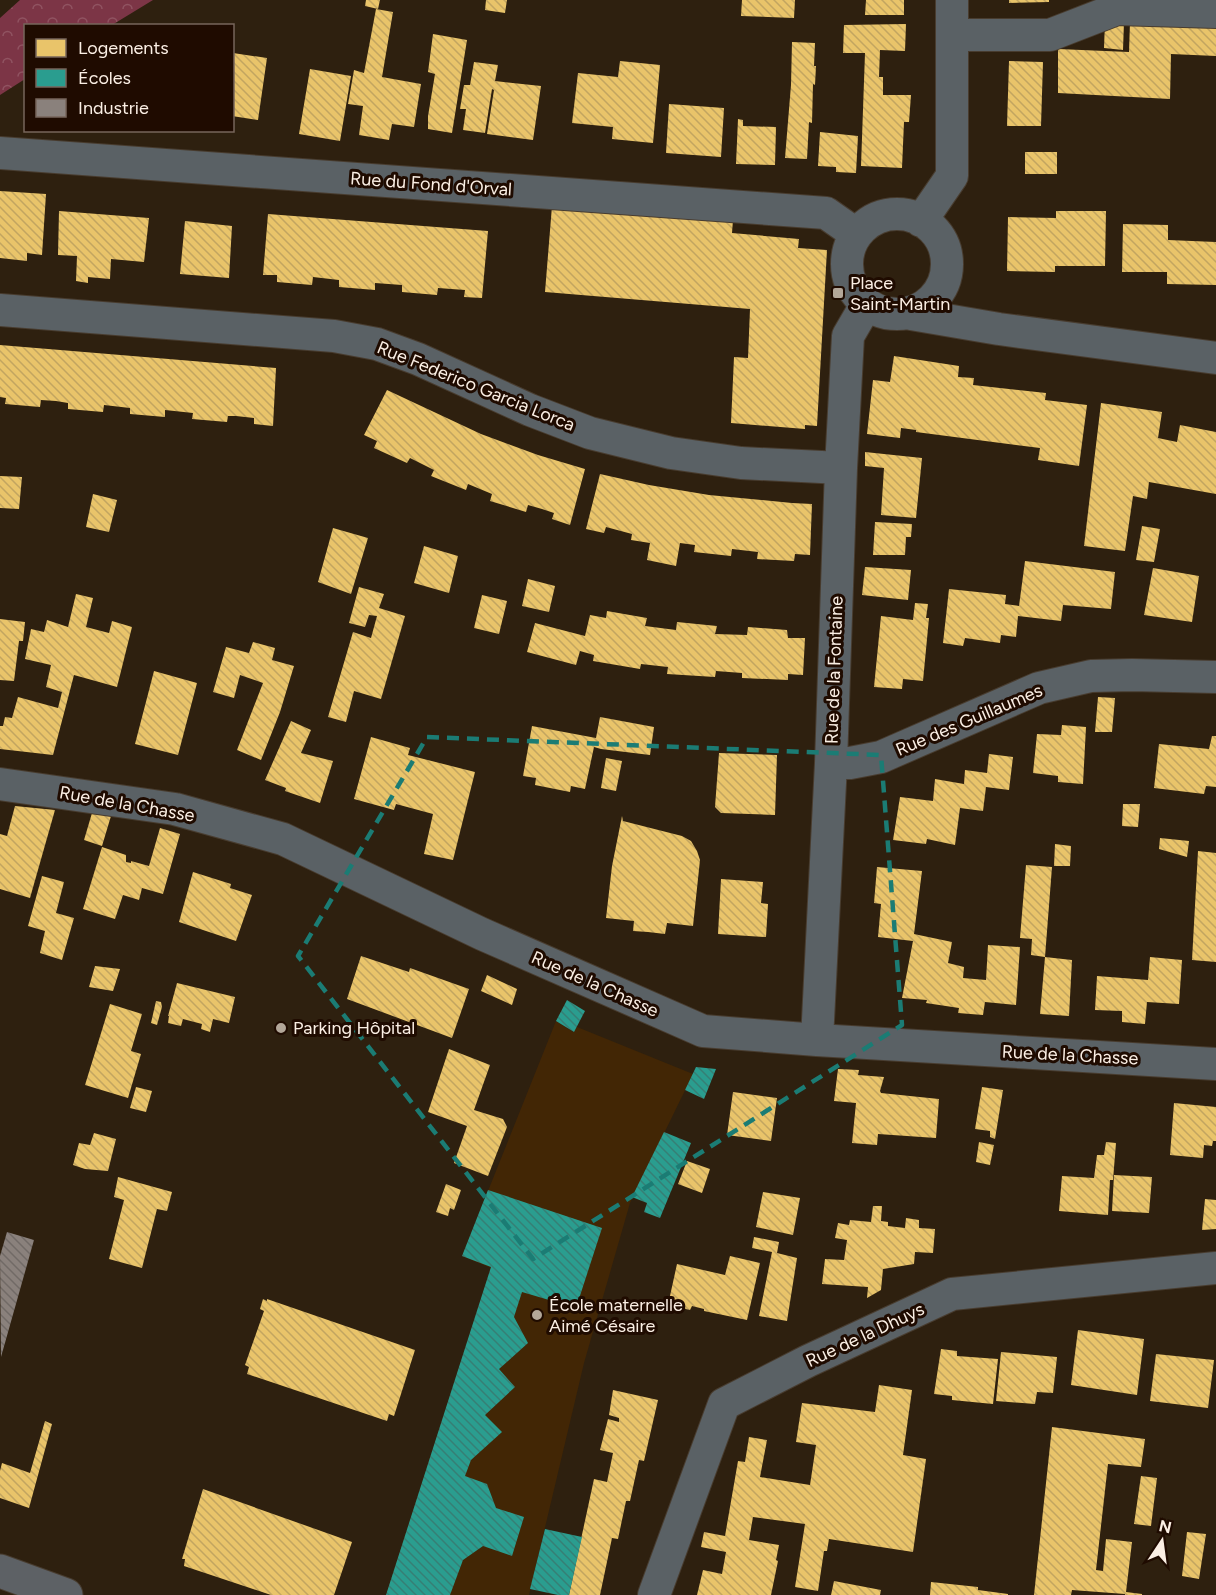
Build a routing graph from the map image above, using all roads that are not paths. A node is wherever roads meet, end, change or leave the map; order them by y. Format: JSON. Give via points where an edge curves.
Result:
{"nodes":[{"id":1,"x":952,"y":0,"type":"edge"},
{"id":2,"x":1216,"y":12,"type":"edge"},
{"id":3,"x":952,"y":35,"type":"junction"},
{"id":4,"x":0,"y":153,"type":"edge"},
{"id":5,"x":921,"y":221,"type":"junction"},
{"id":6,"x":856,"y":234,"type":"junction"},
{"id":7,"x":940,"y":291,"type":"junction"},
{"id":8,"x":866,"y":305,"type":"junction"},
{"id":9,"x":0,"y":310,"type":"edge"},
{"id":10,"x":911,"y":314,"type":"junction"},
{"id":11,"x":999,"y":329,"type":"junction"},
{"id":12,"x":1216,"y":358,"type":"edge"},
{"id":13,"x":841,"y":468,"type":"junction"},
{"id":14,"x":1216,"y":677,"type":"edge"},
{"id":15,"x":831,"y":763,"type":"junction"},
{"id":16,"x":0,"y":784,"type":"edge"},
{"id":17,"x":817,"y":1040,"type":"junction"},
{"id":18,"x":1216,"y":1064,"type":"edge"},
{"id":19,"x":1216,"y":1268,"type":"edge"},
{"id":20,"x":0,"y":1571,"type":"edge"},
{"id":21,"x":66,"y":1595,"type":"edge"},
{"id":22,"x":654,"y":1595,"type":"edge"}],
"edges":[{"from":1,"to":3,"type":"street"},
{"from":2,"to":3,"type":"street","via":[[1117,9],[1050,35]]},
{"from":3,"to":5,"type":"street","via":[[952,176]]},
{"from":4,"to":6,"type":"street","name":"Rue du Fond d'Orval","via":[[826,213]]},
{"from":5,"to":6,"type":"street","via":[[911,215],[888,214],[868,222]]},
{"from":5,"to":7,"type":"street","via":[[941,238],[947,255],[947,275]]},
{"from":6,"to":8,"type":"street","via":[[846,268],[854,292]]},
{"from":7,"to":10,"type":"street","via":[[927,306]]},
{"from":7,"to":11,"type":"street"},
{"from":8,"to":10,"type":"street","via":[[888,315]]},
{"from":8,"to":13,"type":"street","name":"Rue de la Fontaine","via":[[848,336]]},
{"from":9,"to":13,"type":"street","name":"Rue Federico Garcia Lorca","via":[[334,336],[377,344],[590,433],[671,453],[741,463]]},
{"from":10,"to":11,"type":"street"},
{"from":11,"to":12,"type":"street"},
{"from":13,"to":15,"type":"street","name":"Rue de la Fontaine"},
{"from":14,"to":15,"type":"street","name":"Rue des Guillaumes","via":[[1091,676],[1039,688],[881,757]]},
{"from":15,"to":17,"type":"street","name":"Rue de la Fontaine"},
{"from":16,"to":17,"type":"street","name":"Rue de la Chasse","via":[[175,809],[283,839],[482,934],[703,1031]]},
{"from":17,"to":18,"type":"street","name":"Rue de la Chasse"},
{"from":19,"to":22,"type":"street","name":"Rue de la Dhuys","via":[[952,1294],[724,1404]]},
{"from":20,"to":21,"type":"main road"}]}
